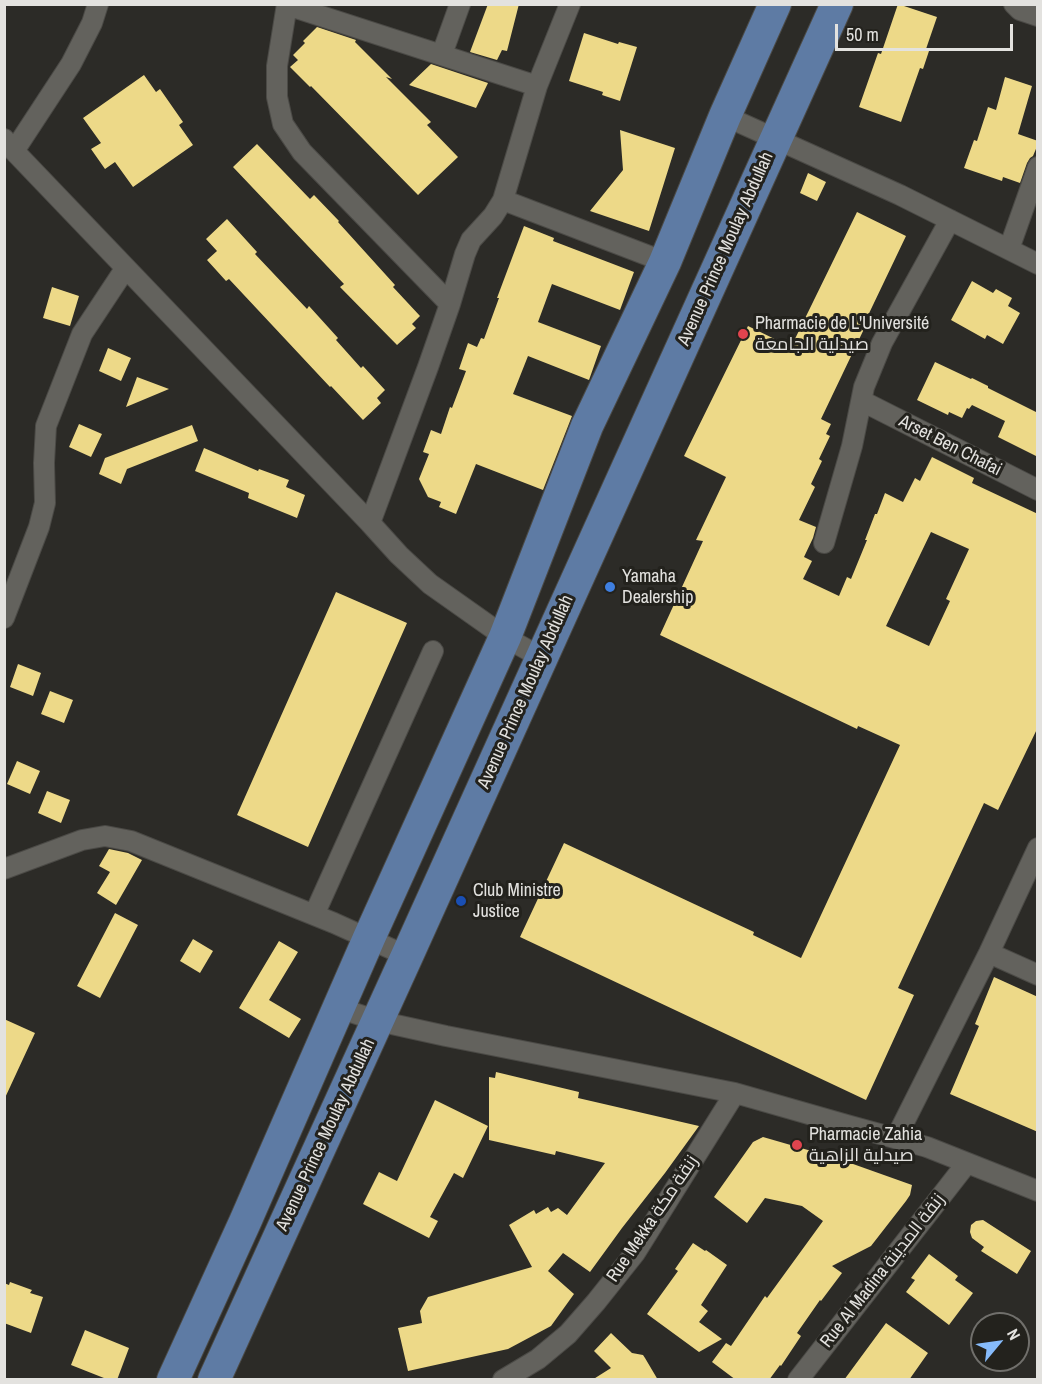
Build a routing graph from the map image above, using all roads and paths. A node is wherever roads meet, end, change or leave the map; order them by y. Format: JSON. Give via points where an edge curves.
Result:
{"nodes":[{"id":1,"x":98,"y":4,"type":"edge"},
{"id":2,"x":460,"y":4,"type":"edge"},
{"id":3,"x":570,"y":4,"type":"edge"},
{"id":4,"x":775,"y":4,"type":"edge"},
{"id":5,"x":837,"y":4,"type":"edge"},
{"id":6,"x":1014,"y":4,"type":"edge"},
{"id":7,"x":287,"y":5,"type":"edge"},
{"id":8,"x":1038,"y":16,"type":"edge"},
{"id":9,"x":442,"y":54,"type":"junction"},
{"id":10,"x":537,"y":86,"type":"junction"},
{"id":11,"x":725,"y":116,"type":"junction"},
{"id":12,"x":776,"y":139,"type":"junction"},
{"id":13,"x":9,"y":145,"type":"edge"},
{"id":14,"x":1038,"y":167,"type":"edge"},
{"id":15,"x":502,"y":200,"type":"junction"},
{"id":16,"x":950,"y":220,"type":"junction"},
{"id":17,"x":1009,"y":249,"type":"junction"},
{"id":18,"x":665,"y":262,"type":"junction"},
{"id":19,"x":1038,"y":264,"type":"edge"},
{"id":20,"x":125,"y":269,"type":"junction"},
{"id":21,"x":450,"y":304,"type":"junction"},
{"id":22,"x":862,"y":401,"type":"junction"},
{"id":23,"x":1038,"y":490,"type":"edge"},
{"id":24,"x":370,"y":523,"type":"junction"},
{"id":25,"x":824,"y":543,"type":"dead end"},
{"id":26,"x":4,"y":618,"type":"edge"},
{"id":27,"x":505,"y":637,"type":"junction"},
{"id":28,"x":433,"y":651,"type":"dead end"},
{"id":29,"x":542,"y":658,"type":"junction"},
{"id":30,"x":1038,"y":848,"type":"edge"},
{"id":31,"x":4,"y":869,"type":"edge"},
{"id":32,"x":314,"y":915,"type":"junction"},
{"id":33,"x":369,"y":938,"type":"junction"},
{"id":34,"x":989,"y":953,"type":"junction"},
{"id":35,"x":407,"y":956,"type":"junction"},
{"id":36,"x":1038,"y":975,"type":"edge"},
{"id":37,"x":339,"y":1008,"type":"junction"},
{"id":38,"x":378,"y":1021,"type":"junction"},
{"id":39,"x":735,"y":1092,"type":"junction"},
{"id":40,"x":896,"y":1138,"type":"junction"},
{"id":41,"x":968,"y":1163,"type":"junction"},
{"id":42,"x":1038,"y":1191,"type":"edge"},
{"id":43,"x":198,"y":1326,"type":"junction"},
{"id":44,"x":232,"y":1340,"type":"junction"},
{"id":45,"x":173,"y":1380,"type":"edge"},
{"id":46,"x":214,"y":1380,"type":"edge"},
{"id":47,"x":503,"y":1380,"type":"edge"},
{"id":48,"x":798,"y":1380,"type":"edge"}],
"edges":[{"from":1,"to":13,"type":"street","via":[[71,64]]},
{"from":2,"to":9,"type":"street"},
{"from":3,"to":10,"type":"street"},
{"from":4,"to":11,"type":"main road","name":"Avenue Prince Moulay Abdullah"},
{"from":5,"to":12,"type":"main road","name":"Avenue Prince Moulay Abdullah"},
{"from":6,"to":8,"type":"street"},
{"from":7,"to":9,"type":"street"},
{"from":7,"to":21,"type":"street","via":[[278,66],[277,97],[283,124],[302,152]]},
{"from":9,"to":10,"type":"street"},
{"from":10,"to":15,"type":"street"},
{"from":11,"to":12,"type":"street"},
{"from":11,"to":18,"type":"main road","name":"Avenue Prince Moulay Abdullah"},
{"from":12,"to":16,"type":"street"},
{"from":12,"to":29,"type":"main road","name":"Avenue Prince Moulay Abdullah"},
{"from":13,"to":20,"type":"street"},
{"from":14,"to":17,"type":"street"},
{"from":15,"to":18,"type":"street"},
{"from":15,"to":21,"type":"street","via":[[471,240]]},
{"from":16,"to":17,"type":"street"},
{"from":16,"to":22,"type":"street","via":[[882,343]]},
{"from":17,"to":19,"type":"street"},
{"from":18,"to":27,"type":"main road","name":"Avenue Prince Moulay Abdullah","via":[[587,426]]},
{"from":20,"to":24,"type":"street"},
{"from":20,"to":26,"type":"street","via":[[82,334],[46,426],[45,503]]},
{"from":21,"to":24,"type":"street"},
{"from":22,"to":23,"type":"street","name":"Arset Ben Chafai"},
{"from":22,"to":25,"type":"street"},
{"from":24,"to":27,"type":"street","via":[[430,584]]},
{"from":27,"to":29,"type":"street"},
{"from":27,"to":33,"type":"main road","name":"Avenue Prince Moulay Abdullah"},
{"from":28,"to":32,"type":"street"},
{"from":29,"to":35,"type":"main road","name":"Avenue Prince Moulay Abdullah"},
{"from":30,"to":34,"type":"street"},
{"from":31,"to":32,"type":"street","via":[[82,840],[105,836],[131,841]]},
{"from":32,"to":33,"type":"street"},
{"from":33,"to":35,"type":"street"},
{"from":33,"to":37,"type":"main road","name":"Avenue Prince Moulay Abdullah"},
{"from":34,"to":36,"type":"street"},
{"from":34,"to":40,"type":"street"},
{"from":35,"to":38,"type":"main road","name":"Avenue Prince Moulay Abdullah"},
{"from":37,"to":38,"type":"street"},
{"from":37,"to":43,"type":"main road","name":"Avenue Prince Moulay Abdullah"},
{"from":38,"to":39,"type":"street"},
{"from":38,"to":44,"type":"main road","name":"Avenue Prince Moulay Abdullah"},
{"from":39,"to":40,"type":"street"},
{"from":39,"to":47,"type":"street","name":"Rue Mekka زنقة مكة","via":[[635,1253],[596,1302],[568,1334],[538,1359]]},
{"from":40,"to":41,"type":"street"},
{"from":41,"to":42,"type":"street"},
{"from":41,"to":48,"type":"street","name":"Rue Al Madina زنقة المدينة"},
{"from":43,"to":44,"type":"main road"},
{"from":43,"to":45,"type":"main road","name":"Avenue Prince Moulay Abdullah"},
{"from":44,"to":46,"type":"main road","name":"Avenue Prince Moulay Abdullah"}]}
